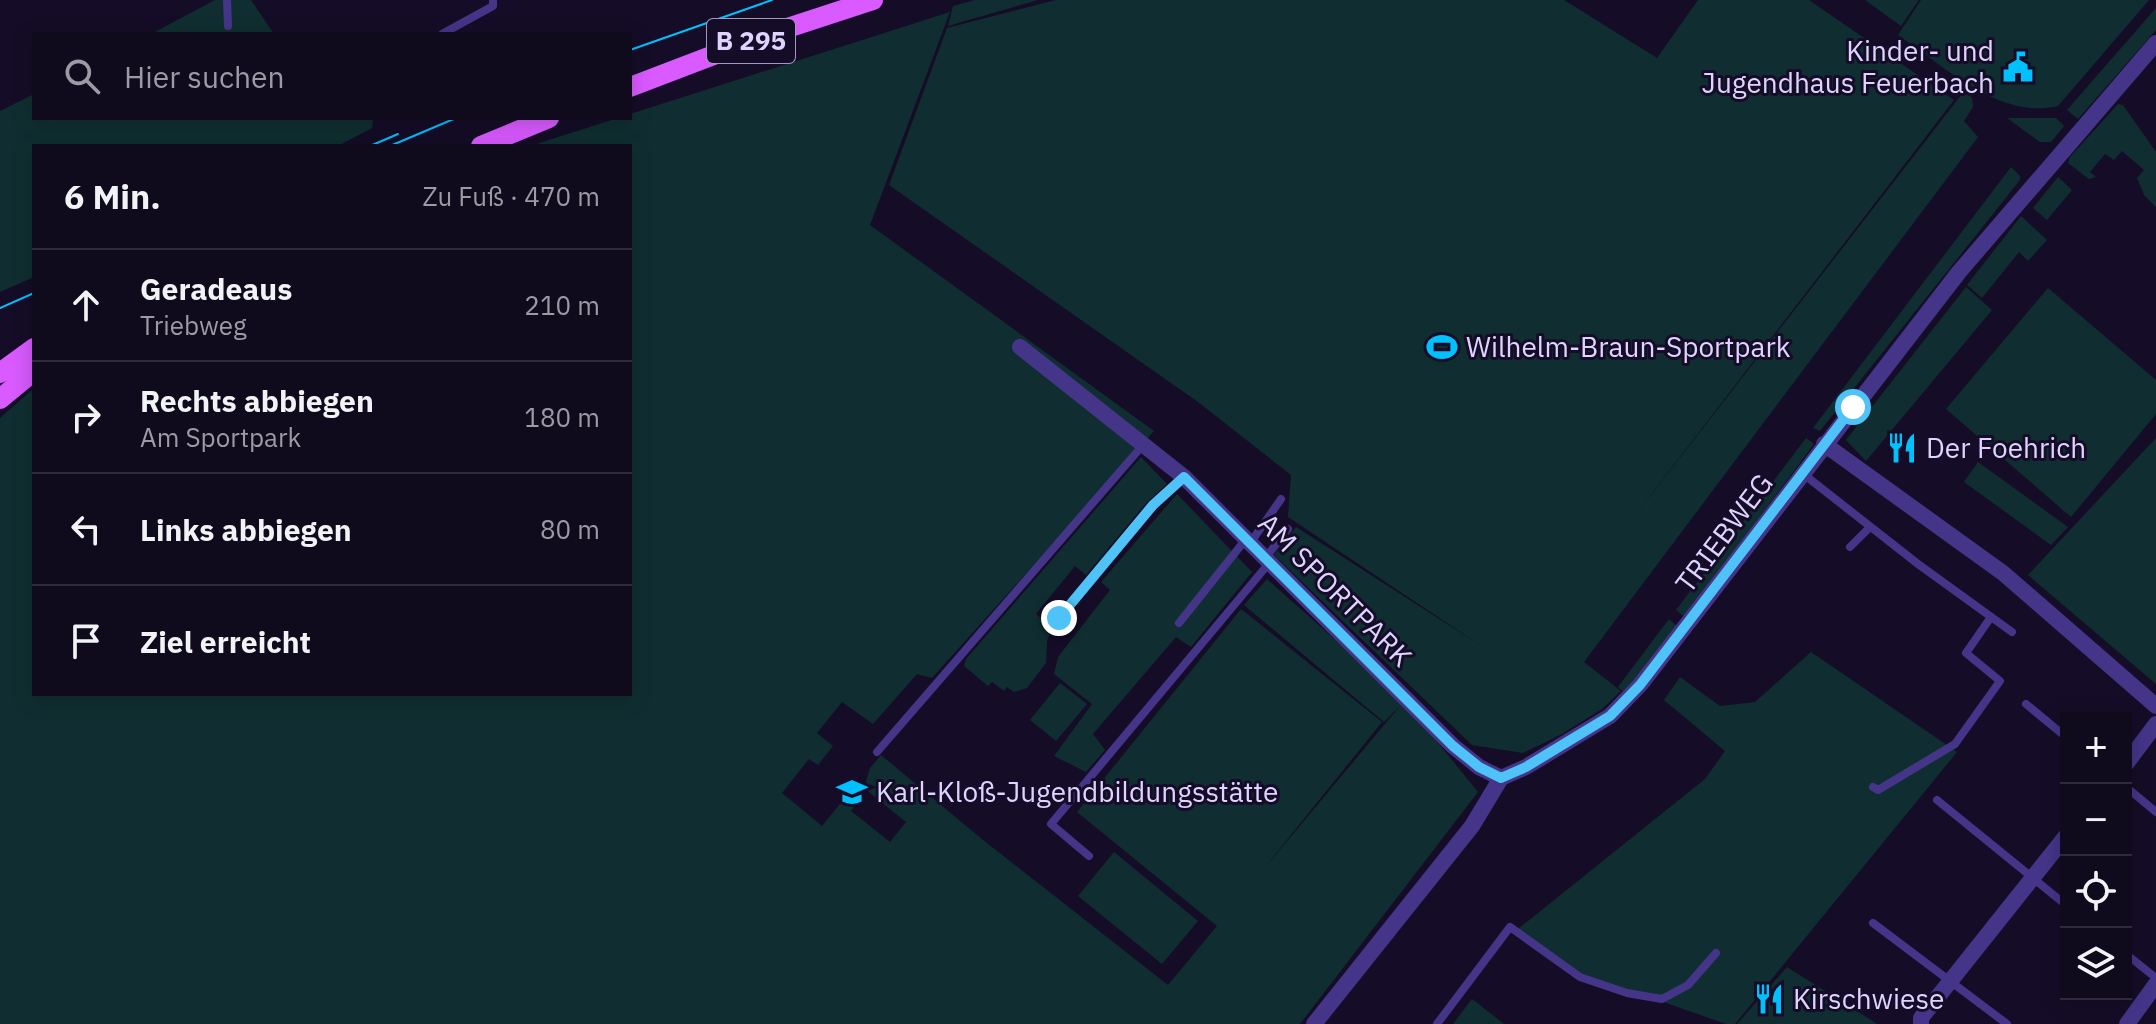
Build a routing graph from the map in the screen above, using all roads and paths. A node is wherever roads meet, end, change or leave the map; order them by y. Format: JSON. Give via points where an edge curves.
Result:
{"nodes":[{"id":1,"x":227,"y":0,"type":"edge"},
{"id":2,"x":493,"y":0,"type":"edge"},
{"id":3,"x":873,"y":0,"type":"edge"},
{"id":4,"x":228,"y":26,"type":"dead end"},
{"id":5,"x":446,"y":32,"type":"edge"},
{"id":6,"x":2156,"y":43,"type":"edge"},
{"id":7,"x":632,"y":86,"type":"edge"},
{"id":8,"x":544,"y":120,"type":"edge"},
{"id":9,"x":486,"y":144,"type":"edge"},
{"id":10,"x":1020,"y":347,"type":"dead end"},
{"id":11,"x":32,"y":349,"type":"edge"},
{"id":12,"x":0,"y":373,"type":"edge"},
{"id":13,"x":32,"y":373,"type":"edge"},
{"id":14,"x":0,"y":399,"type":"edge"},
{"id":15,"x":1144,"y":444,"type":"junction"},
{"id":16,"x":1824,"y":444,"type":"junction"},
{"id":17,"x":1802,"y":473,"type":"junction"},
{"id":18,"x":1184,"y":477,"type":"junction"},
{"id":19,"x":1281,"y":499,"type":"dead end"},
{"id":20,"x":1870,"y":527,"type":"junction"},
{"id":21,"x":1288,"y":529,"type":"dead end"},
{"id":22,"x":1249,"y":540,"type":"junction"},
{"id":23,"x":1850,"y":547,"type":"dead end"},
{"id":24,"x":1268,"y":559,"type":"junction"},
{"id":25,"x":1991,"y":617,"type":"junction"},
{"id":26,"x":1059,"y":618,"type":"dead end"},
{"id":27,"x":1179,"y":623,"type":"dead end"},
{"id":28,"x":2012,"y":632,"type":"dead end"},
{"id":29,"x":2026,"y":704,"type":"dead end"},
{"id":30,"x":2156,"y":706,"type":"edge"},
{"id":31,"x":2156,"y":724,"type":"edge"},
{"id":32,"x":2060,"y":732,"type":"edge"},
{"id":33,"x":877,"y":752,"type":"dead end"},
{"id":34,"x":2132,"y":756,"type":"edge"},
{"id":35,"x":1501,"y":778,"type":"junction"},
{"id":36,"x":1873,"y":787,"type":"dead end"},
{"id":37,"x":2132,"y":792,"type":"edge"},
{"id":38,"x":1937,"y":800,"type":"dead end"},
{"id":39,"x":2156,"y":812,"type":"edge"},
{"id":40,"x":2060,"y":843,"type":"edge"},
{"id":41,"x":1089,"y":856,"type":"dead end"},
{"id":42,"x":2031,"y":877,"type":"junction"},
{"id":43,"x":2060,"y":900,"type":"edge"},
{"id":44,"x":1873,"y":923,"type":"dead end"},
{"id":45,"x":1716,"y":953,"type":"dead end"},
{"id":46,"x":2132,"y":959,"type":"edge"},
{"id":47,"x":2156,"y":978,"type":"edge"},
{"id":48,"x":1949,"y":981,"type":"junction"},
{"id":49,"x":2156,"y":984,"type":"edge"},
{"id":50,"x":1314,"y":1024,"type":"edge"},
{"id":51,"x":1437,"y":1024,"type":"edge"},
{"id":52,"x":1921,"y":1024,"type":"edge"},
{"id":53,"x":2007,"y":1024,"type":"edge"},
{"id":54,"x":2127,"y":1024,"type":"edge"}],
"edges":[{"from":1,"to":4,"type":"lane"},
{"from":2,"to":5,"type":"lane","via":[[493,6]]},
{"from":3,"to":7,"type":"main road","number":"B 295"},
{"from":6,"to":16,"type":"street","name":"TRIEBWEG","via":[[1959,272]]},
{"from":8,"to":9,"type":"main road"},
{"from":10,"to":15,"type":"street","name":"AM SPORTPARK"},
{"from":11,"to":12,"type":"main road"},
{"from":13,"to":14,"type":"main road"},
{"from":15,"to":18,"type":"street","name":"AM SPORTPARK"},
{"from":15,"to":33,"type":"lane"},
{"from":16,"to":17,"type":"street","name":"TRIEBWEG"},
{"from":16,"to":30,"type":"street","via":[[2003,573]]},
{"from":17,"to":20,"type":"lane"},
{"from":17,"to":35,"type":"street","name":"TRIEBWEG","via":[[1640,685],[1610,716]]},
{"from":18,"to":22,"type":"street","name":"AM SPORTPARK"},
{"from":18,"to":26,"type":"lane","via":[[1153,505]]},
{"from":19,"to":22,"type":"lane"},
{"from":20,"to":23,"type":"lane"},
{"from":20,"to":25,"type":"lane"},
{"from":21,"to":24,"type":"lane"},
{"from":22,"to":24,"type":"street","name":"AM SPORTPARK"},
{"from":22,"to":27,"type":"lane"},
{"from":24,"to":35,"type":"street","name":"AM SPORTPARK","via":[[1453,746]]},
{"from":24,"to":41,"type":"lane","via":[[1051,824]]},
{"from":25,"to":28,"type":"lane"},
{"from":25,"to":36,"type":"lane","via":[[1966,653],[2000,681],[1955,744],[1878,790]]},
{"from":29,"to":32,"type":"lane"},
{"from":31,"to":34,"type":"street"},
{"from":35,"to":50,"type":"street","via":[[1472,826]]},
{"from":37,"to":39,"type":"lane"},
{"from":38,"to":42,"type":"lane"},
{"from":40,"to":42,"type":"street"},
{"from":42,"to":43,"type":"lane"},
{"from":42,"to":48,"type":"street"},
{"from":44,"to":48,"type":"lane"},
{"from":45,"to":51,"type":"lane","via":[[1688,985],[1662,999],[1580,977],[1510,927]]},
{"from":46,"to":47,"type":"lane"},
{"from":48,"to":52,"type":"street"},
{"from":48,"to":53,"type":"lane"},
{"from":49,"to":54,"type":"street"}]}
